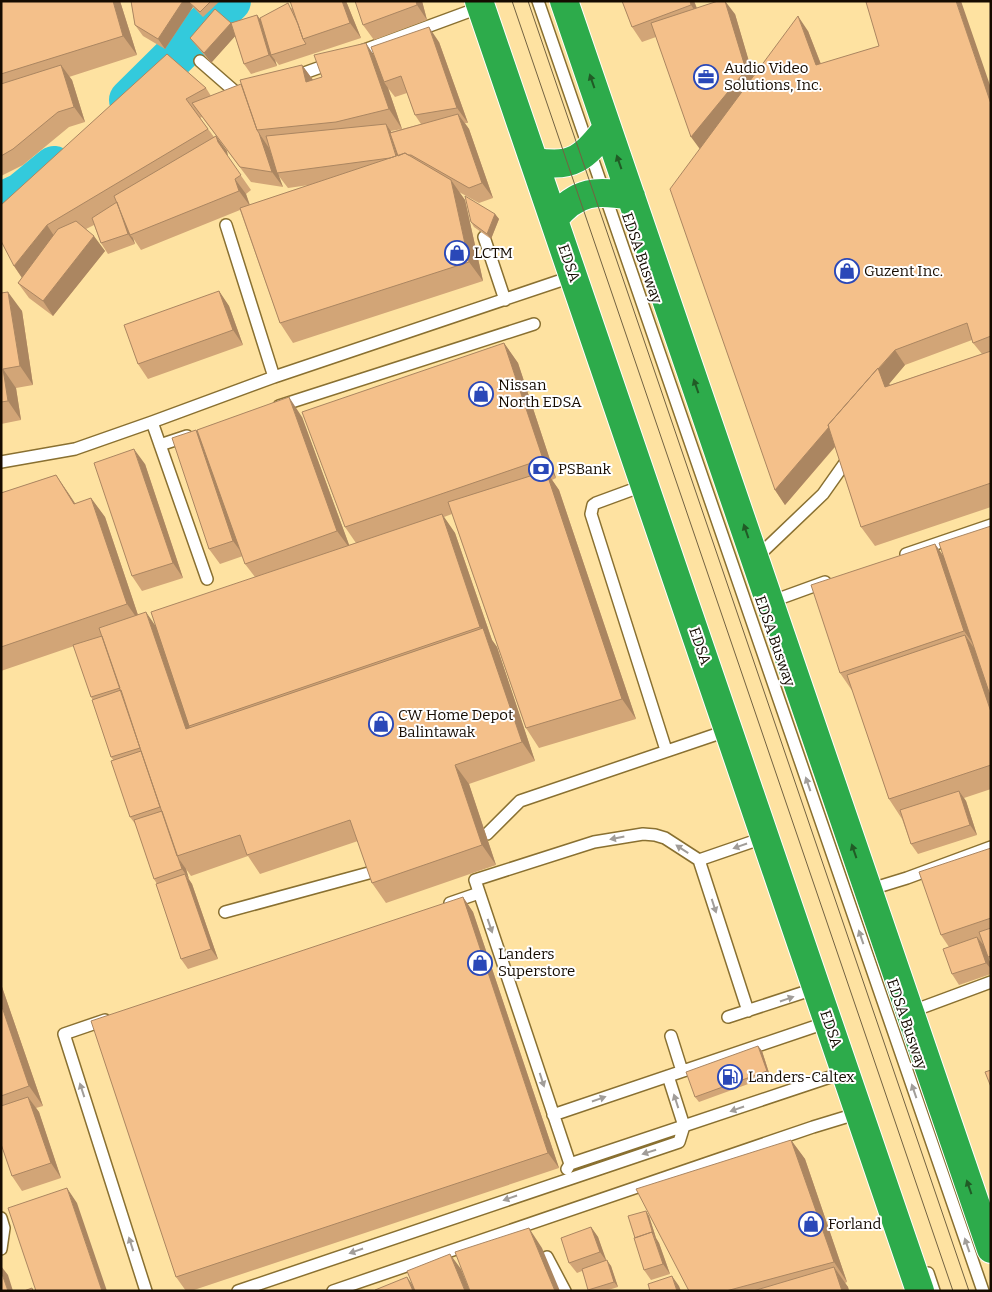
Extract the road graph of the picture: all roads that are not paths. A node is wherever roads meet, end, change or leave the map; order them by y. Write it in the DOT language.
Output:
graph roads {
  1 [pos="538,1"];
  2 [pos="564,1"];
  3 [pos="480,4"];
  4 [pos="200,61"];
  5 [pos="281,82"];
  6 [pos="256,90"];
  7 [pos="607,128"];
  8 [pos="589,150"];
  9 [pos="545,164"];
  10 [pos="603,192"];
  11 [pos="631,196"];
  12 [pos="560,211"];
  13 [pos="226,225"];
  14 [pos="484,237"];
  15 [pos="580,272"];
  16 [pos="506,300"];
  17 [pos="534,324"];
  18 [pos="274,377"];
  19 [pos="272,408"];
  20 [pos="152,422"];
  21 [pos="197,432"];
  22 [pos="160,445"];
  23 [pos="847,460"];
  24 [pos="1,462"];
  25 [pos="645,485"];
  26 [pos="991,525"];
  27 [pos="756,558"];
  28 [pos="891,559"];
  29 [pos="837,578"];
  30 [pos="208,579"];
  31 [pos="770,602"];
  32 [pos="729,730"];
  33 [pos="666,750"];
  34 [pos="487,834"];
  35 [pos="766,837"];
  36 [pos="991,847"];
  37 [pos="699,860"];
  38 [pos="376,871"];
  39 [pos="868,890"];
  40 [pos="479,893"];
  41 [pos="442,906"];
  42 [pos="225,912"];
  43 [pos="991,982"];
  44 [pos="817,988"];
  45 [pos="748,1011"];
  46 [pos="910,1012"];
  47 [pos="120,1015"];
  48 [pos="728,1017"];
  49 [pos="828,1022"];
  50 [pos="672,1036"];
  51 [pos="682,1071"];
  52 [pos="845,1072"];
  53 [pos="668,1076"];
  54 [pos="860,1113"];
  55 [pos="553,1115"];
  56 [pos="684,1126"];
  57 [pos="570,1164"];
  58 [pos="556,1183"];
  59 [pos="1,1218"];
  60 [pos="1,1249"];
  61 [pos="991,1249"];
  62 [pos="547,1257"];
  63 [pos="924,1262"];
  64 [pos="146,1291"];
  65 [pos="238,1291"];
  66 [pos="333,1291"];
  67 [pos="565,1291"];
  68 [pos="920,1291"];
  69 [pos="934,1291"];
  70 [pos="983,1291"];
  1 -- 8 [label="lane, EDSA Busway"];
  7 -- 2 [label="highway, one-way"];
  3 -- 5 [label="lane"];
  3 -- 9 [label="highway, EDSA"];
  4 -- 6 [label="lane"];
  7 -- 8 [label="highway"];
  11 -- 7 [label="highway, one-way"];
  8 -- 9 [label="highway"];
  8 -- 10 [label="lane, EDSA Busway"];
  9 -- 12 [label="highway, EDSA"];
  10 -- 11 [label="highway"];
  10 -- 12 [label="highway"];
  70 -- 10 [label="lane, EDSA Busway, one-way"];
  27 -- 11 [label="highway, one-way"];
  12 -- 15 [label="highway, EDSA"];
  13 -- 18 [label="lane"];
  14 -- 16 [label="lane"];
  15 -- 16 [label="lane"];
  15 -- 25 [label="highway, EDSA"];
  16 -- 18 [label="lane"];
  17 -- 19 [label="lane"];
  18 -- 20 [label="lane"];
  20 -- 22 [label="lane"];
  20 -- 24 [label="lane"];
  21 -- 22 [label="lane"];
  22 -- 30 [label="lane"];
  23 -- 27 [label="lane"];
  25 -- 32 [label="highway, EDSA"];
  25 -- 33 [label="lane"];
  26 -- 28 [label="lane"];
  27 -- 31 [label="highway"];
  29 -- 31 [label="lane"];
  39 -- 31 [label="highway, one-way"];
  32 -- 33 [label="lane"];
  32 -- 35 [label="highway, EDSA"];
  33 -- 34 [label="lane"];
  35 -- 37 [label="lane, one-way"];
  35 -- 44 [label="highway, EDSA"];
  36 -- 39 [label="lane"];
  37 -- 40 [label="lane, one-way"];
  37 -- 45 [label="lane, one-way"];
  38 -- 42 [label="lane"];
  39 -- 46 [label="highway"];
  40 -- 41 [label="lane"];
  40 -- 55 [label="lane, one-way"];
  43 -- 46 [label="lane"];
  45 -- 44 [label="lane, one-way"];
  44 -- 49 [label="highway, EDSA"];
  45 -- 48 [label="lane"];
  61 -- 46 [label="highway, one-way"];
  64 -- 47 [label="lane, one-way"];
  49 -- 51 [label="lane"];
  49 -- 52 [label="highway, EDSA"];
  50 -- 51 [label="lane"];
  51 -- 53 [label="lane"];
  52 -- 54 [label="highway, EDSA"];
  52 -- 56 [label="lane, one-way"];
  55 -- 53 [label="lane, one-way"];
  56 -- 53 [label="lane, one-way"];
  54 -- 66 [label="lane"];
  54 -- 68 [label="highway, EDSA"];
  55 -- 57 [label="lane"];
  56 -- 57 [label="lane"];
  56 -- 58 [label="lane, one-way"];
  57 -- 58 [label="lane"];
  58 -- 65 [label="lane, one-way"];
  59 -- 60 [label="lane"];
  62 -- 67 [label="lane"];
  63 -- 69 [label="lane"];
}
